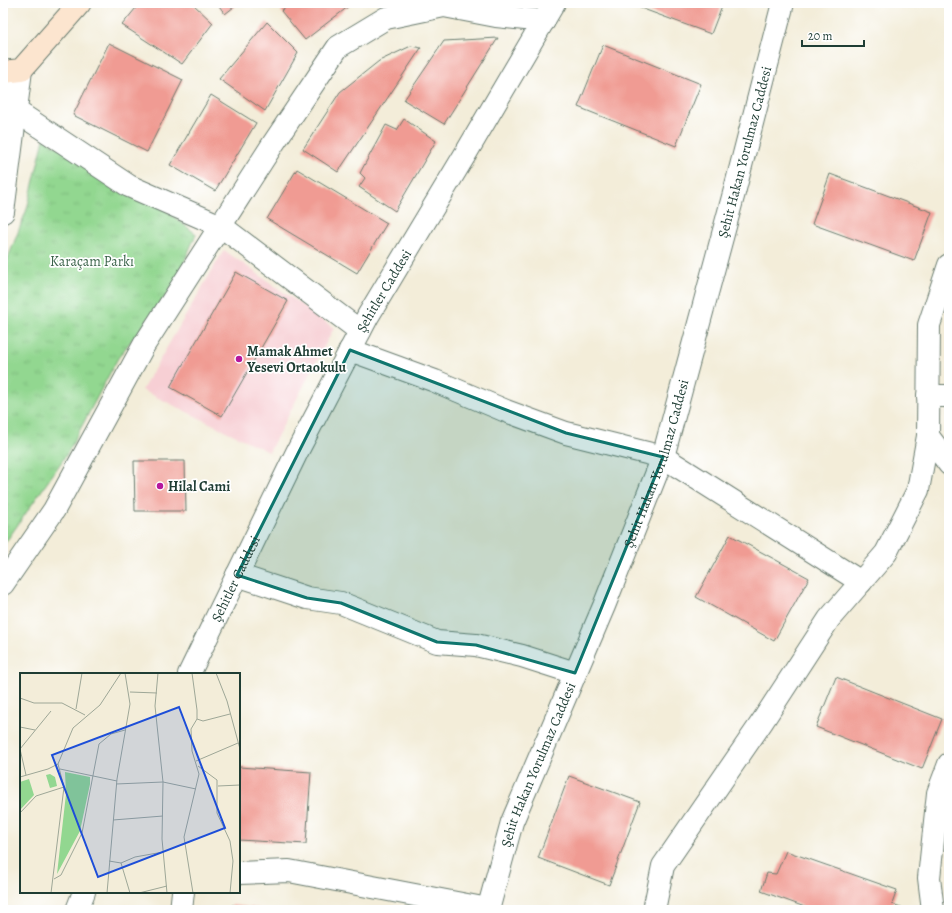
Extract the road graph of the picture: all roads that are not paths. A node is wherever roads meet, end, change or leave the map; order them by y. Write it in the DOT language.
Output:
graph roads {
  1 [pos="80,3"];
  2 [pos="783,3"];
  3 [pos="549,12"];
  4 [pos="12,71"];
  5 [pos="16,111"];
  6 [pos="3,212"];
  7 [pos="220,226"];
  8 [pos="949,265"];
  9 [pos="360,331"];
  10 [pos="350,350"];
  11 [pos="939,396"];
  12 [pos="928,436"];
  13 [pos="663,457"];
  14 [pos="949,464"];
  15 [pos="237,575"];
  16 [pos="861,582"];
  17 [pos="3,584"];
  18 [pos="189,673"];
  19 [pos="575,673"];
  20 [pos="949,764"];
  21 [pos="240,873"];
  22 [pos="84,893"];
  23 [pos="183,893"];
  24 [pos="77,910"];
  25 [pos="181,910"];
  26 [pos="488,910"];
  27 [pos="654,910"];
  28 [pos="933,910"];
  1 -- 4 [label="main road"];
  2 -- 13 [label="street, Şehit Hakan Yorulmaz Caddesi"];
  3 -- 7 [label="street"];
  3 -- 9 [label="street, Şehitler Caddesi"];
  4 -- 5 [label="street"];
  5 -- 6 [label="street"];
  5 -- 7 [label="street"];
  7 -- 9 [label="street"];
  7 -- 17 [label="street"];
  8 -- 11 [label="street"];
  9 -- 10 [label="street, Şehitler Caddesi"];
  10 -- 13 [label="street"];
  10 -- 15 [label="street, Şehitler Caddesi"];
  11 -- 12 [label="street"];
  12 -- 14 [label="street"];
  12 -- 16 [label="street"];
  13 -- 16 [label="street"];
  13 -- 19 [label="street, Şehit Hakan Yorulmaz Caddesi"];
  15 -- 18 [label="street, Şehitler Caddesi"];
  15 -- 19 [label="street"];
  16 -- 27 [label="street"];
  19 -- 26 [label="street, Şehit Hakan Yorulmaz Caddesi"];
  20 -- 28 [label="street"];
  21 -- 26 [label="street"];
  22 -- 24 [label="street"];
  23 -- 25 [label="street"];
}
